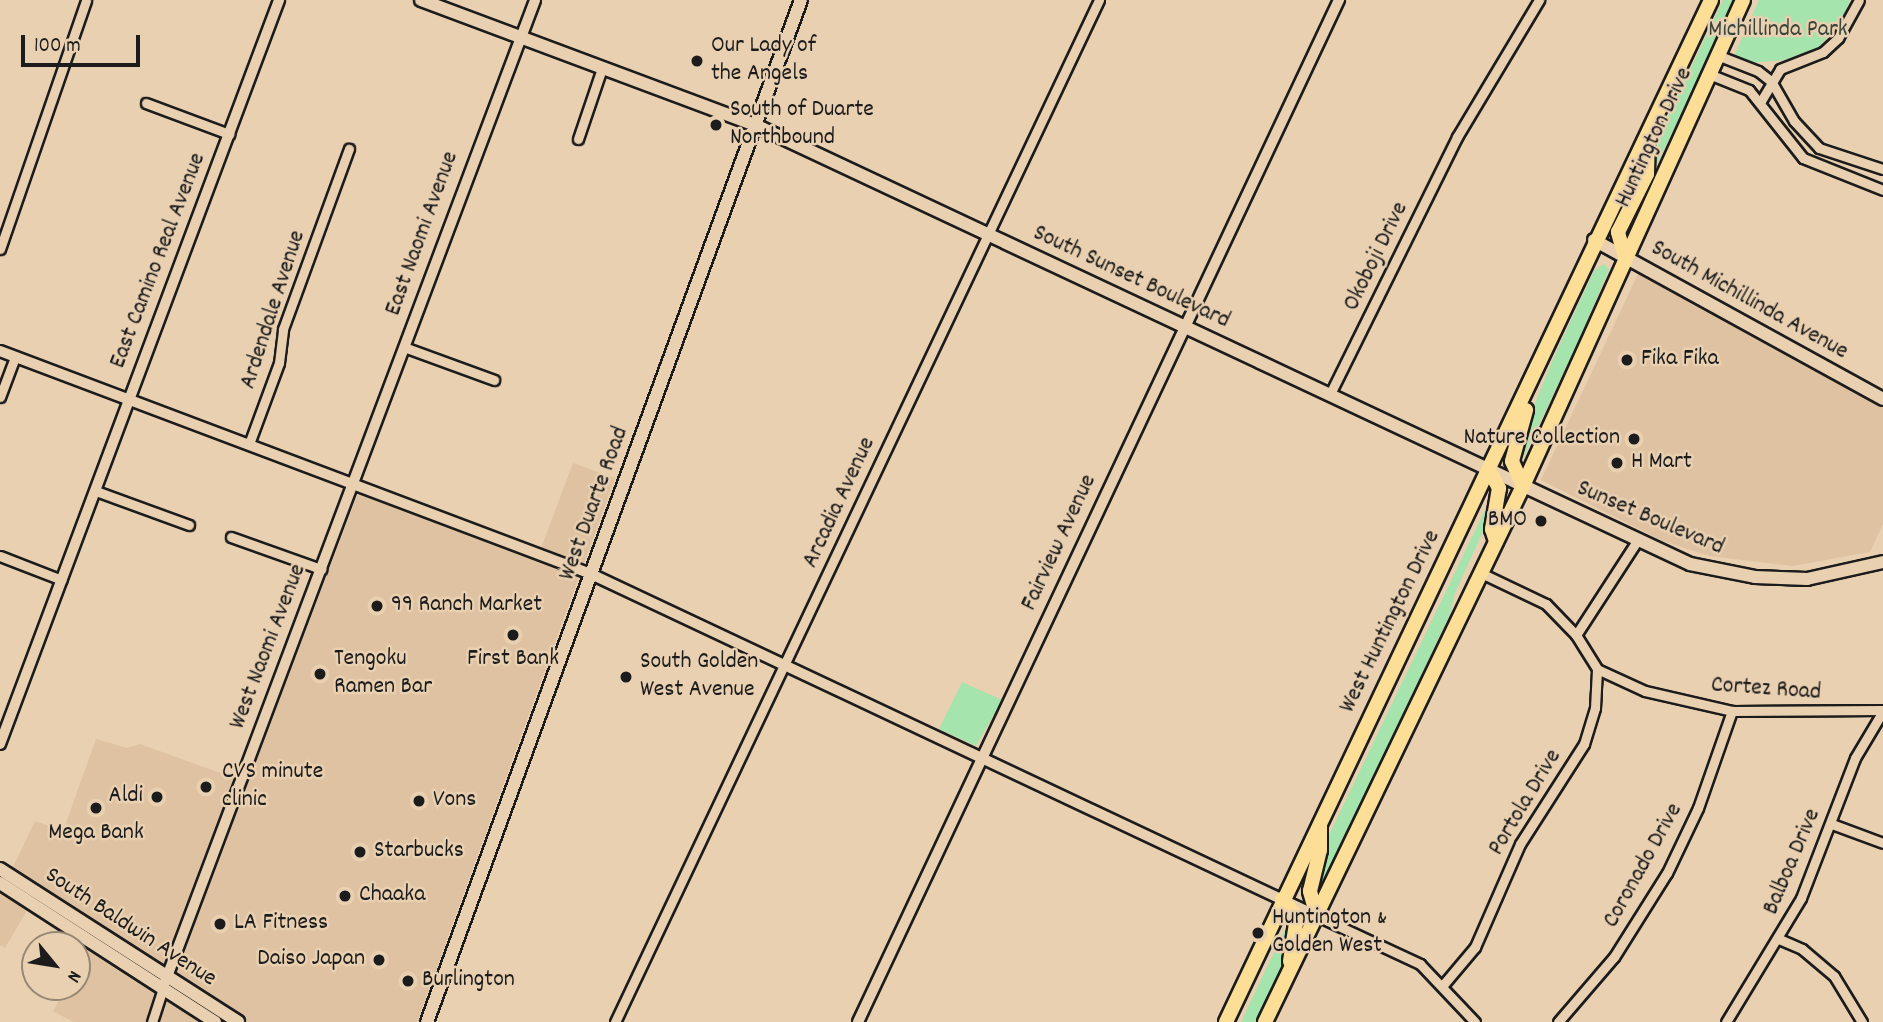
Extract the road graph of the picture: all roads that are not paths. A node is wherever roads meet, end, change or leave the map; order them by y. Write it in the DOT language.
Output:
graph roads {
  1 [pos="86,0"];
  2 [pos="279,0"];
  3 [pos="421,0"];
  4 [pos="535,0"];
  5 [pos="801,0"];
  6 [pos="1099,0"];
  7 [pos="1339,0"];
  8 [pos="1539,0"];
  9 [pos="1711,0"];
  10 [pos="1743,0"];
  11 [pos="1858,0"];
  12 [pos="521,37"];
  13 [pos="1717,55"];
  14 [pos="602,68"];
  15 [pos="1709,74"];
  16 [pos="1771,81"];
  17 [pos="1761,101"];
  18 [pos="146,103"];
  19 [pos="755,125"];
  20 [pos="1648,131"];
  21 [pos="229,134"];
  22 [pos="578,139"];
  23 [pos="349,149"];
  24 [pos="1852,160"];
  25 [pos="1883,169"];
  26 [pos="1844,176"];
  27 [pos="1883,190"];
  28 [pos="988,234"];
  29 [pos="1594,240"];
  30 [pos="0,249"];
  31 [pos="1625,257"];
  32 [pos="1186,325"];
  33 [pos="404,346"];
  34 [pos="0,351"];
  35 [pos="15,357"];
  36 [pos="494,380"];
  37 [pos="1530,381"];
  38 [pos="1330,394"];
  39 [pos="0,397"];
  40 [pos="130,399"];
  41 [pos="1883,399"];
  42 [pos="249,444"];
  43 [pos="1489,470"];
  44 [pos="353,484"];
  45 [pos="1522,486"];
  46 [pos="96,491"];
  47 [pos="189,524"];
  48 [pos="231,537"];
  49 [pos="1496,541"];
  50 [pos="1637,541"];
  51 [pos="0,556"];
  52 [pos="1883,562"];
  53 [pos="321,569"];
  54 [pos="1481,573"];
  55 [pos="591,574"];
  56 [pos="61,580"];
  57 [pos="1576,635"];
  58 [pos="786,664"];
  59 [pos="1597,668"];
  60 [pos="1732,711"];
  61 [pos="1883,711"];
  62 [pos="0,744"];
  63 [pos="982,757"];
  64 [pos="1320,822"];
  65 [pos="1832,824"];
  66 [pos="1883,843"];
  67 [pos="0,869"];
  68 [pos="0,883"];
  69 [pos="1282,899"];
  70 [pos="1317,916"];
  71 [pos="1779,939"];
  72 [pos="1288,973"];
  73 [pos="165,982"];
  74 [pos="1444,985"];
  75 [pos="152,1022"];
  76 [pos="215,1022"];
  77 [pos="238,1022"];
  78 [pos="428,1022"];
  79 [pos="615,1022"];
  80 [pos="858,1022"];
  81 [pos="1226,1022"];
  82 [pos="1265,1022"];
  83 [pos="1475,1022"];
  84 [pos="1558,1022"];
  85 [pos="1726,1022"];
  86 [pos="1862,1022"];
  1 -- 30 [label="street"];
  2 -- 21 [label="street, East Camino Real Avenue"];
  3 -- 12 [label="main road, South Sunset Boulevard"];
  4 -- 12 [label="street, East Naomi Avenue"];
  5 -- 19 [label="main road, West Duarte Road"];
  6 -- 28 [label="street, Arcadia Avenue"];
  7 -- 32 [label="street, Fairview Avenue"];
  8 -- 38 [label="street, Okoboji Drive"];
  9 -- 20 [label="main road, Huntington Drive"];
  10 -- 13 [label="main road, Huntington Drive"];
  11 -- 16 [label="street"];
  12 -- 14 [label="main road, South Sunset Boulevard"];
  12 -- 33 [label="street, East Naomi Avenue"];
  13 -- 15 [label="main road, Huntington Drive"];
  13 -- 16 [label="street"];
  14 -- 19 [label="main road, South Sunset Boulevard"];
  14 -- 22 [label="street"];
  15 -- 17 [label="street"];
  15 -- 31 [label="main road, Huntington Drive"];
  16 -- 17 [label="street"];
  16 -- 24 [label="street"];
  17 -- 26 [label="street"];
  18 -- 21 [label="street"];
  19 -- 28 [label="main road, South Sunset Boulevard"];
  19 -- 55 [label="main road, West Duarte Road"];
  20 -- 29 [label="main road, Huntington Drive"];
  20 -- 31 [label="main road"];
  21 -- 40 [label="street, East Camino Real Avenue"];
  23 -- 42 [label="street, Ardendale Avenue"];
  24 -- 25 [label="street"];
  24 -- 26 [label="street"];
  26 -- 27 [label="street"];
  28 -- 32 [label="main road, South Sunset Boulevard"];
  28 -- 58 [label="street, Arcadia Avenue"];
  29 -- 31 [label="main road, South Michillinda Avenue"];
  29 -- 37 [label="main road, West Huntington Drive"];
  31 -- 41 [label="main road, South Michillinda Avenue"];
  31 -- 45 [label="main road"];
  32 -- 38 [label="main road, South Sunset Boulevard"];
  32 -- 63 [label="street, Fairview Avenue"];
  33 -- 36 [label="street"];
  33 -- 44 [label="street, East Naomi Avenue"];
  34 -- 35 [label="street"];
  35 -- 39 [label="street"];
  35 -- 40 [label="street"];
  37 -- 43 [label="main road, West Huntington Drive"];
  37 -- 45 [label="main road"];
  38 -- 43 [label="main road, South Sunset Boulevard"];
  40 -- 42 [label="street"];
  40 -- 46 [label="street, East Camino Real Avenue"];
  42 -- 44 [label="street"];
  43 -- 45 [label="main road, Sunset Boulevard"];
  43 -- 49 [label="main road"];
  43 -- 64 [label="main road, West Huntington Drive"];
  44 -- 53 [label="street, West Naomi Avenue"];
  44 -- 55 [label="street"];
  45 -- 49 [label="main road"];
  45 -- 50 [label="main road, Sunset Boulevard"];
  46 -- 47 [label="street"];
  46 -- 56 [label="street, East Camino Real Avenue"];
  48 -- 53 [label="street"];
  49 -- 54 [label="main road"];
  50 -- 52 [label="main road, Sunset Boulevard"];
  50 -- 57 [label="street"];
  51 -- 56 [label="street"];
  53 -- 73 [label="street, West Naomi Avenue"];
  54 -- 57 [label="street"];
  54 -- 70 [label="main road"];
  55 -- 58 [label="street"];
  55 -- 78 [label="main road, West Duarte Road"];
  56 -- 62 [label="street, East Camino Real Avenue"];
  57 -- 59 [label="street"];
  58 -- 63 [label="street"];
  58 -- 79 [label="street, Arcadia Avenue"];
  59 -- 60 [label="street, Cortez Road"];
  59 -- 74 [label="street, Portola Drive"];
  60 -- 61 [label="street, Cortez Road"];
  60 -- 84 [label="street, Coronado Drive"];
  61 -- 65 [label="street, Balboa Drive"];
  63 -- 69 [label="street"];
  63 -- 80 [label="street, Fairview Avenue"];
  64 -- 69 [label="main road, West Huntington Drive"];
  64 -- 70 [label="main road"];
  65 -- 66 [label="street"];
  65 -- 71 [label="street, Balboa Drive"];
  67 -- 73 [label="main road, South Baldwin Avenue"];
  68 -- 73 [label="main road, South Baldwin Avenue"];
  69 -- 70 [label="street"];
  69 -- 72 [label="main road"];
  69 -- 81 [label="main road, West Huntington Drive"];
  70 -- 72 [label="main road"];
  70 -- 74 [label="street"];
  71 -- 85 [label="street, Balboa Drive"];
  71 -- 86 [label="street"];
  72 -- 82 [label="main road"];
  73 -- 75 [label="street, West Naomi Avenue"];
  73 -- 76 [label="main road, South Baldwin Avenue"];
  73 -- 77 [label="main road, South Baldwin Avenue"];
  74 -- 83 [label="street"];
}
